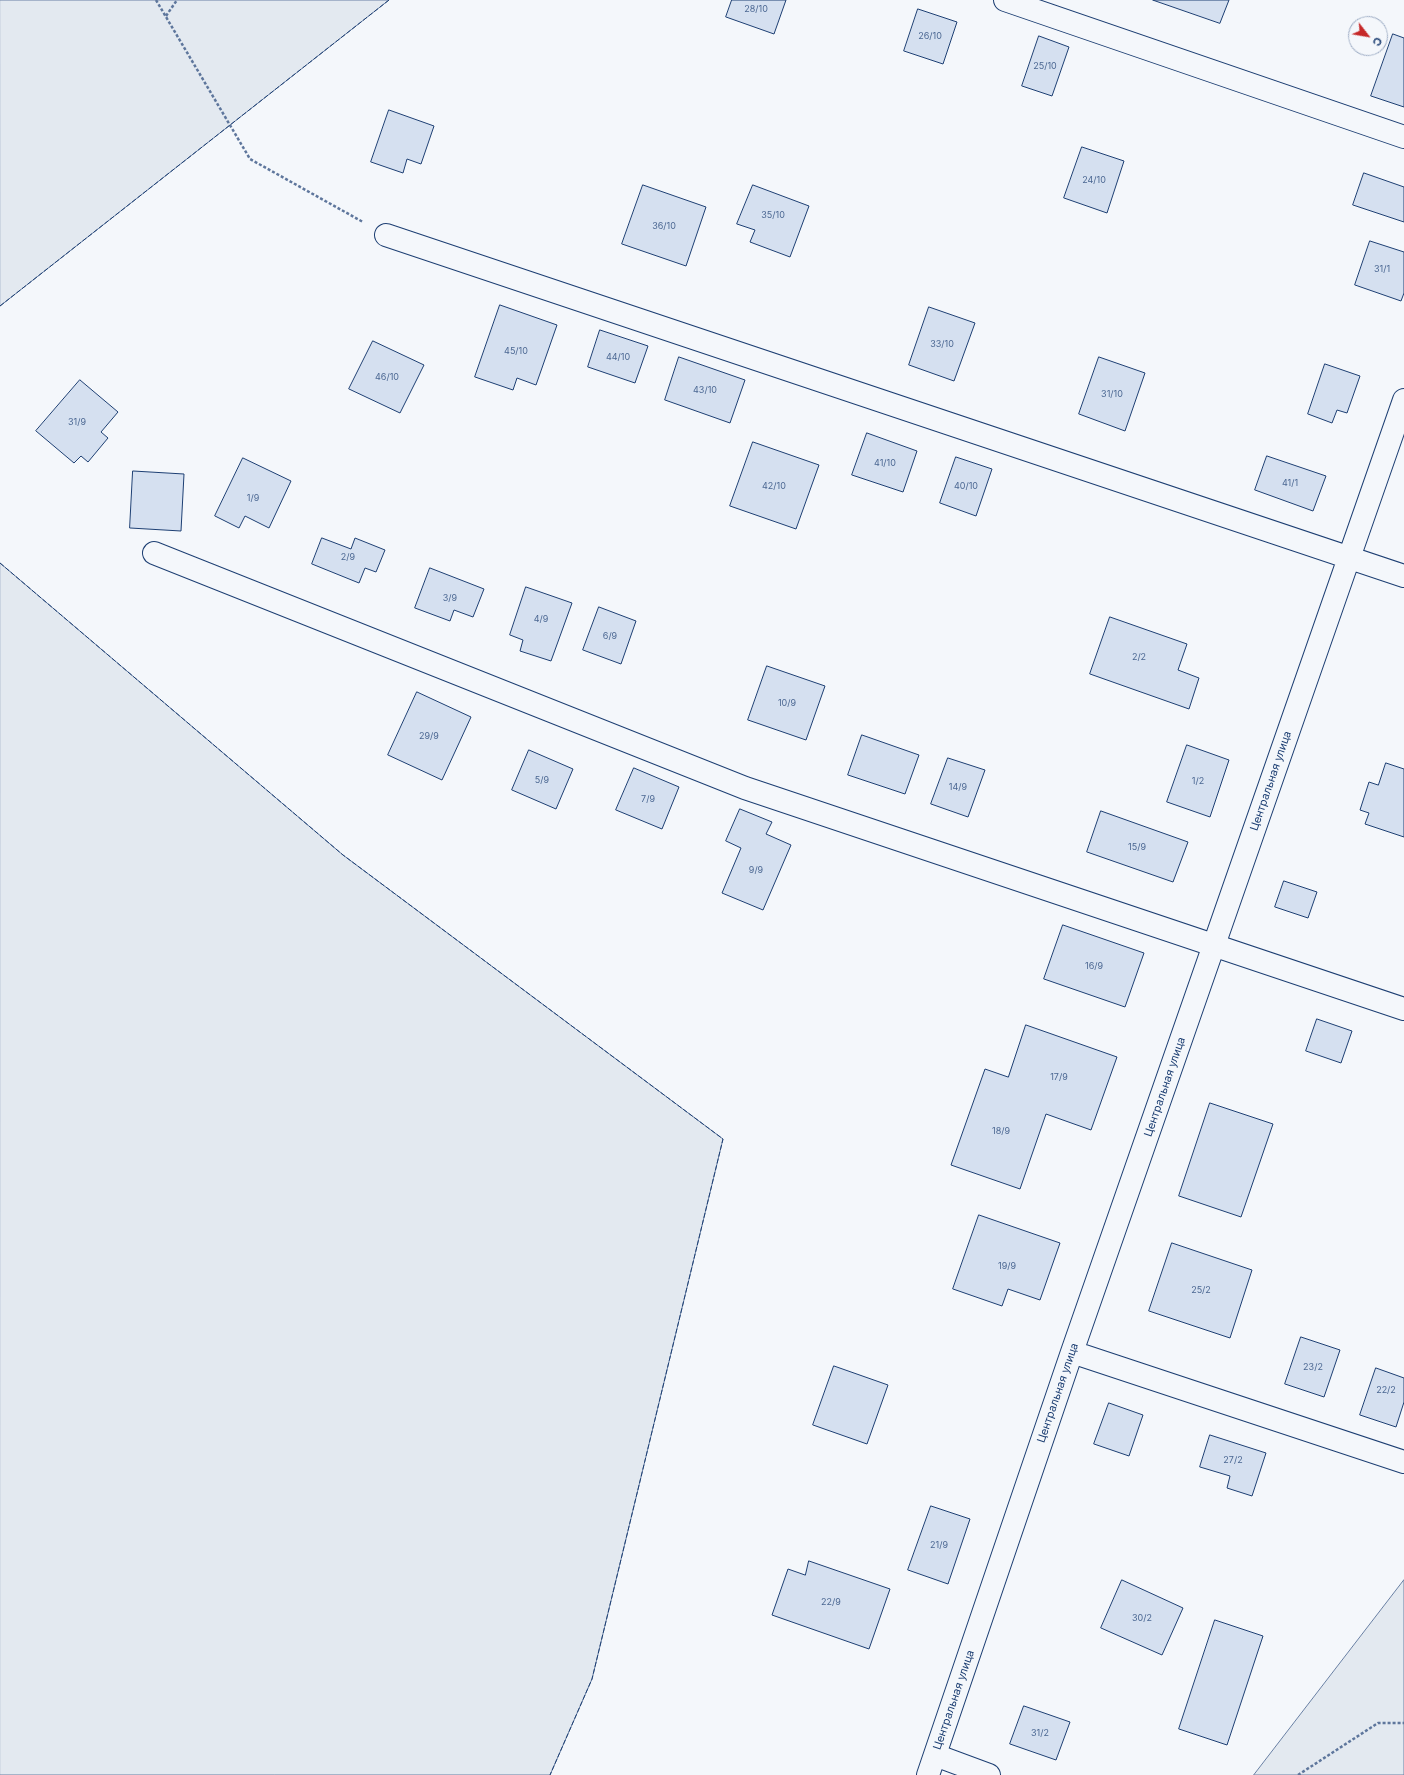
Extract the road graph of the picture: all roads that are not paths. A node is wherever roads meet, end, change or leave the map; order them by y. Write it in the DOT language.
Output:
graph roads {
  1 [pos="1005,0"];
  2 [pos="1404,138"];
  3 [pos="386,235"];
  4 [pos="1404,400"];
  5 [pos="154,553"];
  6 [pos="1349,558"];
  7 [pos="1404,576"];
  8 [pos="1215,946"];
  9 [pos="1404,1009"];
  10 [pos="1072,1352"];
  11 [pos="1404,1462"];
  12 [pos="935,1755"];
  13 [pos="928,1775"];
  14 [pos="989,1775"];
  1 -- 2 [label="street"];
  3 -- 6 [label="street"];
  4 -- 6 [label="street, Центральная улица"];
  5 -- 8 [label="street"];
  6 -- 7 [label="street"];
  6 -- 8 [label="street, Центральная улица"];
  8 -- 9 [label="street"];
  8 -- 10 [label="street, Центральная улица"];
  10 -- 11 [label="street"];
  10 -- 12 [label="street, Центральная улица"];
  12 -- 13 [label="street, Центральная улица"];
  12 -- 14 [label="street"];
}
